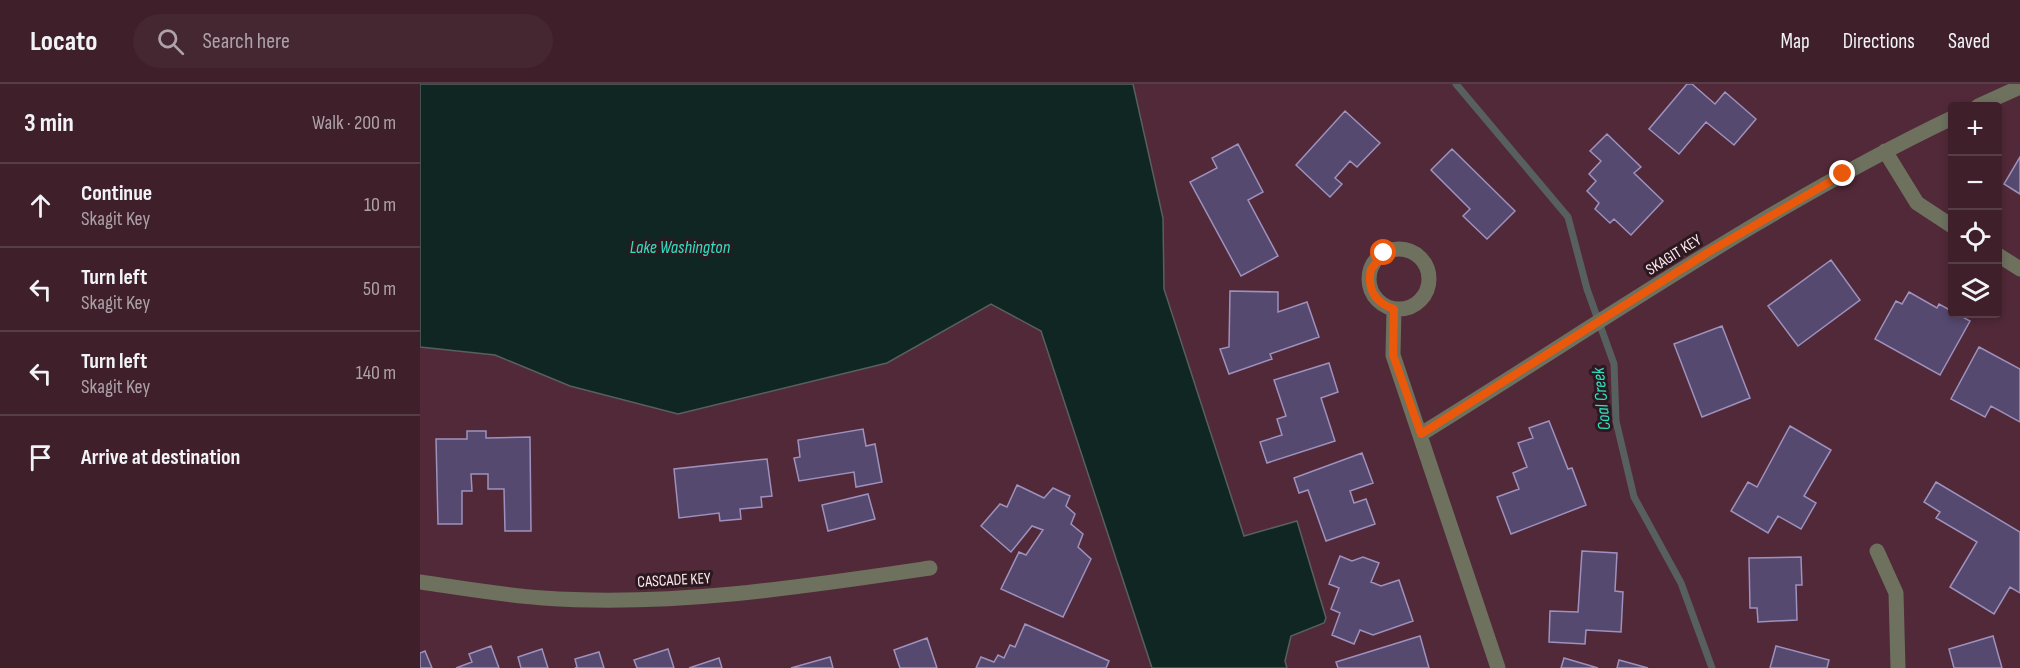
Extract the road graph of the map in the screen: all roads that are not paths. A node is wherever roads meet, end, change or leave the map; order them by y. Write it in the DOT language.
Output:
graph roads {
  1 [pos="2020,87"];
  2 [pos="1987,102"];
  3 [pos="1948,120"];
  4 [pos="1885,151"];
  5 [pos="1948,223"];
  6 [pos="2002,258"];
  7 [pos="2020,269"];
  8 [pos="1394,309"];
  9 [pos="1421,434"];
  10 [pos="1877,551"];
  11 [pos="930,568"];
  12 [pos="420,582"];
  13 [pos="1498,668"];
  14 [pos="1898,668"];
  1 -- 2 [label="street"];
  3 -- 4 [label="street, SKAGIT KEY"];
  4 -- 5 [label="street"];
  4 -- 9 [label="street, SKAGIT KEY"];
  6 -- 7 [label="street"];
  8 -- 8 [label="street"];
  8 -- 9 [label="street"];
  9 -- 13 [label="street"];
  10 -- 14 [label="street"];
  11 -- 12 [label="street, CASCADE KEY"];
}
